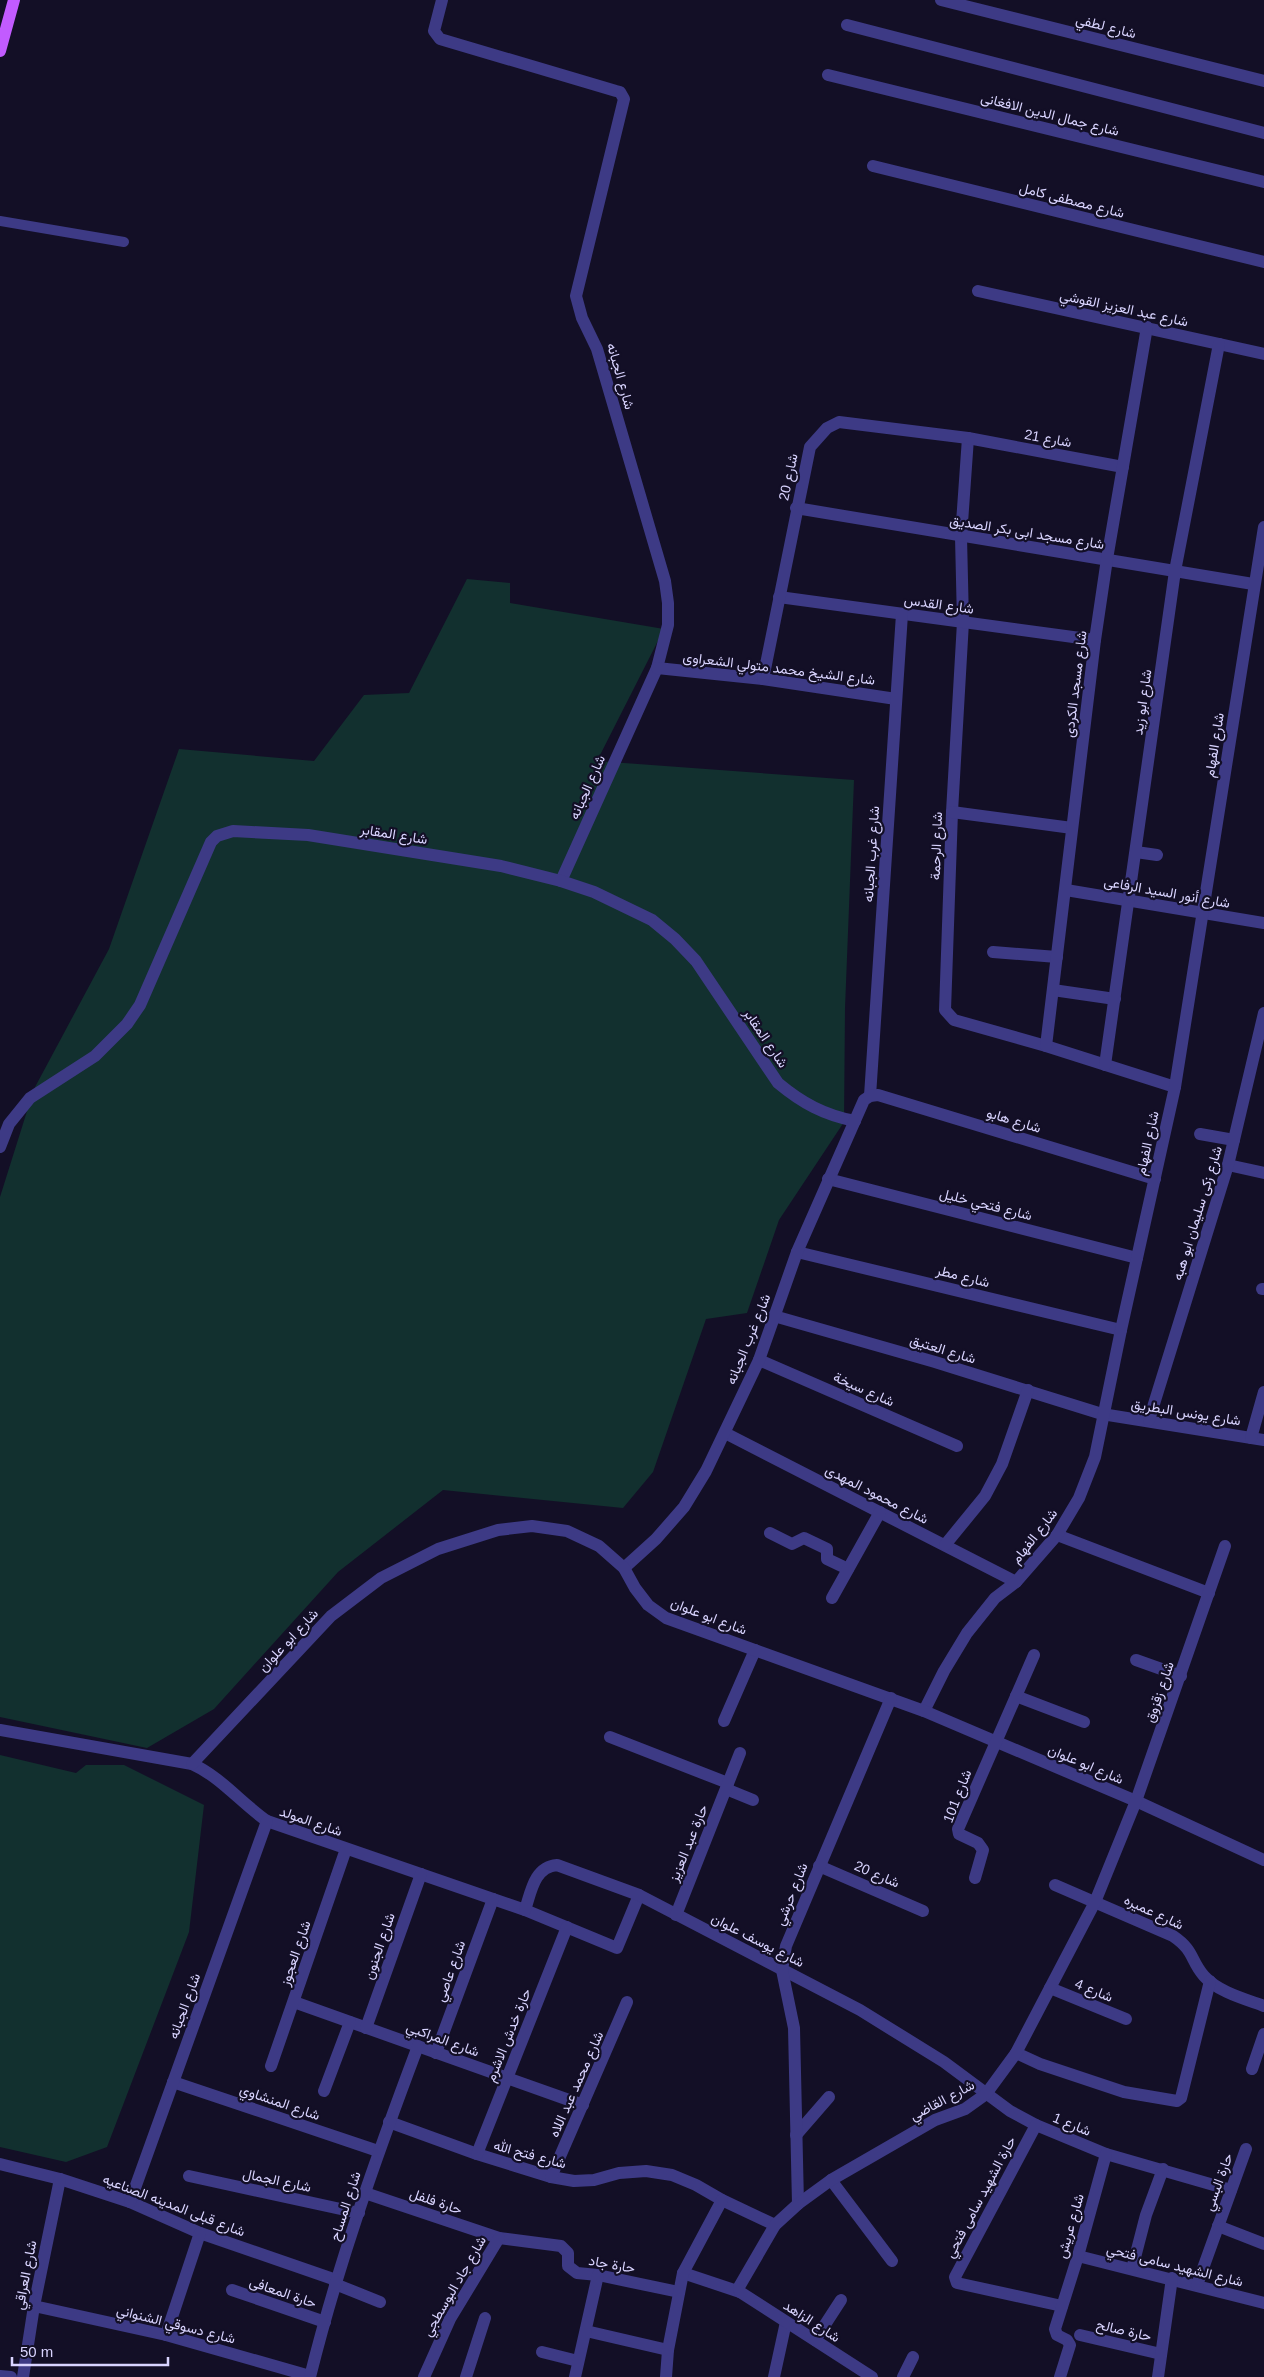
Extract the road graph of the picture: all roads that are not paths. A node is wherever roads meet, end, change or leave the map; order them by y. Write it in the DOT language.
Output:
graph roads {
  1 [pos="14,0"];
  2 [pos="442,0"];
  3 [pos="941,0"];
  4 [pos="847,24"];
  5 [pos="0,51"];
  6 [pos="828,75"];
  7 [pos="1264,81"];
  8 [pos="1264,133"];
  9 [pos="873,166"];
  10 [pos="1264,182"];
  11 [pos="0,221"];
  12 [pos="124,242"];
  13 [pos="1264,262"];
  14 [pos="978,291"];
  15 [pos="1147,327"];
  16 [pos="1219,344"];
  17 [pos="1264,354"];
  18 [pos="968,438"];
  19 [pos="1123,467"];
  20 [pos="796,508"];
  21 [pos="1264,527"];
  22 [pos="961,537"];
  23 [pos="1107,559"];
  24 [pos="1175,571"];
  25 [pos="1254,584"];
  26 [pos="779,598"];
  27 [pos="902,614"];
  28 [pos="963,622"];
  29 [pos="1095,640"];
  30 [pos="657,668"];
  31 [pos="763,679"];
  32 [pos="896,699"];
  33 [pos="952,812"];
  34 [pos="1072,828"];
  35 [pos="1136,852"];
  36 [pos="1157,855"];
  37 [pos="561,881"];
  38 [pos="1066,890"];
  39 [pos="1129,900"];
  40 [pos="1204,913"];
  41 [pos="1264,923"];
  42 [pos="993,952"];
  43 [pos="1057,957"];
  44 [pos="1053,990"];
  45 [pos="1115,999"];
  46 [pos="1264,1012"];
  47 [pos="1046,1046"];
  48 [pos="1105,1065"];
  49 [pos="1175,1087"];
  50 [pos="867,1098"];
  51 [pos="855,1121"];
  52 [pos="1200,1134"];
  53 [pos="1234,1140"];
  54 [pos="0,1146"];
  55 [pos="1228,1165"];
  56 [pos="1264,1173"];
  57 [pos="828,1179"];
  58 [pos="1155,1179"];
  59 [pos="798,1252"];
  60 [pos="1137,1258"];
  61 [pos="774,1316"];
  62 [pos="1120,1330"];
  63 [pos="759,1360"];
  64 [pos="1028,1390"];
  65 [pos="1264,1392"];
  66 [pos="1102,1414"];
  67 [pos="1149,1420"];
  68 [pos="725,1433"];
  69 [pos="1258,1439"];
  70 [pos="957,1446"];
  71 [pos="880,1512"];
  72 [pos="770,1533"];
  73 [pos="1057,1535"];
  74 [pos="945,1545"];
  75 [pos="1225,1546"];
  76 [pos="624,1568"];
  77 [pos="848,1569"];
  78 [pos="1016,1582"];
  79 [pos="1209,1593"];
  80 [pos="832,1598"];
  81 [pos="755,1650"];
  82 [pos="1034,1655"];
  83 [pos="1136,1660"];
  84 [pos="1181,1676"];
  85 [pos="1016,1696"];
  86 [pos="891,1698"];
  87 [pos="924,1711"];
  88 [pos="724,1721"];
  89 [pos="1084,1722"];
  90 [pos="0,1730"];
  91 [pos="610,1738"];
  92 [pos="996,1742"];
  93 [pos="740,1753"];
  94 [pos="192,1764"];
  95 [pos="727,1786"];
  96 [pos="753,1800"];
  97 [pos="1136,1801"];
  98 [pos="267,1821"];
  99 [pos="346,1849"];
  100 [pos="1262,1855"];
  101 [pos="819,1866"];
  102 [pos="421,1874"];
  103 [pos="975,1878"];
  104 [pos="1055,1885"];
  105 [pos="639,1895"];
  106 [pos="493,1899"];
  107 [pos="1095,1902"];
  108 [pos="525,1910"];
  109 [pos="923,1911"];
  110 [pos="676,1915"];
  111 [pos="567,1927"];
  112 [pos="782,1970"];
  113 [pos="1210,1981"];
  114 [pos="1050,1988"];
  115 [pos="294,2002"];
  116 [pos="628,2002"];
  117 [pos="1264,2006"];
  118 [pos="1126,2019"];
  119 [pos="350,2022"];
  120 [pos="366,2028"];
  121 [pos="1264,2034"];
  122 [pos="418,2046"];
  123 [pos="436,2053"];
  124 [pos="1016,2053"];
  125 [pos="271,2066"];
  126 [pos="1252,2069"];
  127 [pos="507,2078"];
  128 [pos="173,2082"];
  129 [pos="324,2091"];
  130 [pos="986,2094"];
  131 [pos="829,2097"];
  132 [pos="583,2105"];
  133 [pos="389,2122"];
  134 [pos="1036,2125"];
  135 [pos="796,2135"];
  136 [pos="1246,2149"];
  137 [pos="378,2151"];
  138 [pos="476,2154"];
  139 [pos="1106,2154"];
  140 [pos="0,2164"];
  141 [pos="1159,2167"];
  142 [pos="189,2176"];
  143 [pos="551,2177"];
  144 [pos="60,2179"];
  145 [pos="831,2180"];
  146 [pos="1231,2190"];
  147 [pos="365,2193"];
  148 [pos="722,2200"];
  149 [pos="130,2202"];
  150 [pos="798,2204"];
  151 [pos="359,2213"];
  152 [pos="775,2225"];
  153 [pos="1218,2226"];
  154 [pos="200,2233"];
  155 [pos="499,2238"];
  156 [pos="1264,2244"];
  157 [pos="1078,2256"];
  158 [pos="892,2261"];
  159 [pos="1132,2269"];
  160 [pos="683,2273"];
  161 [pos="598,2275"];
  162 [pos="1172,2278"];
  163 [pos="336,2282"];
  164 [pos="1197,2285"];
  165 [pos="232,2290"];
  166 [pos="739,2291"];
  167 [pos="679,2292"];
  168 [pos="841,2300"];
  169 [pos="380,2302"];
  170 [pos="1264,2303"];
  171 [pos="34,2306"];
  172 [pos="1062,2306"];
  173 [pos="485,2318"];
  174 [pos="325,2322"];
  175 [pos="786,2322"];
  176 [pos="586,2330"];
  177 [pos="1080,2334"];
  178 [pos="166,2335"];
  179 [pos="815,2340"];
  180 [pos="668,2350"];
  181 [pos="542,2352"];
  182 [pos="1161,2354"];
  183 [pos="913,2357"];
  184 [pos="578,2361"];
  185 [pos="0,2376"];
  186 [pos="11,2377"];
  187 [pos="23,2377"];
  188 [pos="310,2377"];
  189 [pos="424,2377"];
  190 [pos="466,2377"];
  191 [pos="575,2377"];
  192 [pos="666,2377"];
  193 [pos="774,2377"];
  194 [pos="872,2377"];
  195 [pos="903,2377"];
  196 [pos="1060,2377"];
  197 [pos="1158,2377"];
  1 -- 5 [label="main road"];
  2 -- 30 [label="street, شارع الجبانه"];
  3 -- 7 [label="street, شارع لطفي"];
  4 -- 8 [label="street"];
  6 -- 10 [label="street, شارع جمال الدين الافغانى"];
  9 -- 13 [label="street, شارع مصطفى كامل"];
  11 -- 12 [label="lane"];
  14 -- 15 [label="street, شارع عبد العزيز القوشي"];
  15 -- 16 [label="street, شارع عبد العزيز القوشي"];
  15 -- 19 [label="street, شارع مسجد الكردى"];
  16 -- 17 [label="street, شارع عبد العزيز القوشي"];
  16 -- 24 [label="street, شارع ابو زيد"];
  18 -- 19 [label="street, شارع 21"];
  18 -- 20 [label="street, شارع 20"];
  18 -- 22 [label="street, شارع الرحمة"];
  19 -- 23 [label="street, شارع مسجد الكردى"];
  20 -- 22 [label="street, شارع مسجد ابى بكر الصديق"];
  20 -- 26 [label="street, شارع 20"];
  21 -- 25 [label="street, شارع الفهام"];
  22 -- 23 [label="street, شارع مسجد ابى بكر الصديق"];
  22 -- 28 [label="street, شارع الرحمة"];
  23 -- 24 [label="street, شارع مسجد ابى بكر الصديق"];
  23 -- 29 [label="street, شارع مسجد الكردى"];
  24 -- 25 [label="street, شارع مسجد ابى بكر الصديق"];
  24 -- 35 [label="street, شارع ابو زيد"];
  25 -- 40 [label="street, شارع الفهام"];
  26 -- 27 [label="street, شارع القدس"];
  26 -- 31 [label="street, شارع 20"];
  27 -- 28 [label="street, شارع القدس"];
  27 -- 32 [label="street, شارع غرب الجبانه"];
  28 -- 29 [label="street, شارع القدس"];
  28 -- 33 [label="street, شارع الرحمة"];
  29 -- 34 [label="street, شارع مسجد الكردى"];
  30 -- 31 [label="street, شارع الشيخ محمد متولي الشعراوى"];
  30 -- 37 [label="street, شارع الجبانه"];
  31 -- 32 [label="street, شارع الشيخ محمد متولي الشعراوى"];
  32 -- 50 [label="street, شارع غرب الجبانه"];
  33 -- 34 [label="street"];
  33 -- 47 [label="street, شارع الرحمة"];
  34 -- 38 [label="street, شارع مسجد الكردى"];
  35 -- 36 [label="street"];
  35 -- 39 [label="street, شارع ابو زيد"];
  37 -- 51 [label="street, شارع المقابر"];
  37 -- 54 [label="street, شارع المقابر"];
  38 -- 39 [label="street, شارع أنور السيد الرفاعى"];
  38 -- 43 [label="street, شارع مسجد الكردى"];
  39 -- 40 [label="street, شارع أنور السيد الرفاعى"];
  39 -- 45 [label="street, شارع ابو زيد"];
  40 -- 41 [label="street, شارع أنور السيد الرفاعى"];
  40 -- 49 [label="street, شارع الفهام"];
  42 -- 43 [label="street"];
  43 -- 44 [label="street, شارع مسجد الكردى"];
  44 -- 45 [label="street"];
  44 -- 47 [label="street, شارع مسجد الكردى"];
  45 -- 48 [label="street, شارع ابو زيد"];
  46 -- 53 [label="street, شارع زكى سليمان ابو هبه"];
  47 -- 48 [label="street, شارع الرحمة"];
  48 -- 49 [label="street, شارع الرحمة"];
  49 -- 58 [label="street, شارع الفهام"];
  50 -- 51 [label="street, شارع غرب الجبانه"];
  50 -- 58 [label="street, شارع هابو"];
  51 -- 57 [label="street, شارع غرب الجبانه"];
  52 -- 53 [label="street"];
  53 -- 55 [label="street, شارع زكى سليمان ابو هبه"];
  55 -- 56 [label="street"];
  55 -- 67 [label="street, شارع زكى سليمان ابو هبه"];
  57 -- 59 [label="street, شارع غرب الجبانه"];
  57 -- 60 [label="street, شارع فتحي خليل"];
  58 -- 60 [label="street, شارع الفهام"];
  59 -- 61 [label="street, شارع غرب الجبانه"];
  59 -- 62 [label="street, شارع مطر"];
  60 -- 62 [label="street, شارع الفهام"];
  61 -- 63 [label="street, شارع غرب الجبانه"];
  61 -- 64 [label="street, شارع العتيق"];
  62 -- 66 [label="street, شارع الفهام"];
  63 -- 68 [label="street, شارع غرب الجبانه"];
  63 -- 70 [label="street, شارع سيخة"];
  64 -- 66 [label="street, شارع العتيق"];
  64 -- 74 [label="street"];
  65 -- 69 [label="street"];
  66 -- 67 [label="street, شارع يونس البطريق"];
  66 -- 73 [label="street, شارع الفهام"];
  67 -- 69 [label="street, شارع يونس البطريق"];
  68 -- 71 [label="street, شارع محمود المهدى"];
  68 -- 76 [label="street, شارع غرب الجبانه"];
  71 -- 74 [label="street, شارع محمود المهدى"];
  71 -- 77 [label="street"];
  72 -- 77 [label="street"];
  73 -- 78 [label="street, شارع الفهام"];
  73 -- 79 [label="street"];
  74 -- 78 [label="street, شارع محمود المهدى"];
  75 -- 79 [label="street, شارع زقزوق"];
  76 -- 81 [label="street, شارع ابو علوان"];
  76 -- 94 [label="street, شارع ابو علوان"];
  77 -- 80 [label="street"];
  78 -- 87 [label="street, شارع الفهام"];
  79 -- 84 [label="street, شارع زقزوق"];
  81 -- 86 [label="street, شارع ابو علوان"];
  81 -- 88 [label="street"];
  82 -- 85 [label="street"];
  83 -- 84 [label="street"];
  84 -- 97 [label="street, شارع زقزوق"];
  85 -- 89 [label="street"];
  85 -- 92 [label="street"];
  86 -- 87 [label="street, شارع ابو علوان"];
  86 -- 101 [label="street, شارع حرشي"];
  87 -- 92 [label="street, شارع ابو علوان"];
  90 -- 94 [label="street, شارع المولد"];
  91 -- 95 [label="street"];
  92 -- 97 [label="street, شارع ابو علوان"];
  92 -- 103 [label="street, شارع 101"];
  93 -- 95 [label="street, حارة عبد العزيز"];
  94 -- 98 [label="street, شارع المولد"];
  95 -- 96 [label="street"];
  95 -- 110 [label="street, حارة عبد العزيز"];
  97 -- 100 [label="street, شارع ابو علوان"];
  97 -- 107 [label="street, شارع القاضي"];
  98 -- 99 [label="street, شارع المولد"];
  98 -- 128 [label="street, شارع الجبانه"];
  99 -- 102 [label="street, شارع المولد"];
  99 -- 115 [label="street, شارع العجوز"];
  101 -- 109 [label="street, شارع 20"];
  101 -- 112 [label="street, شارع حرشي"];
  102 -- 106 [label="street, شارع المولد"];
  102 -- 120 [label="street, شارع الجنون"];
  104 -- 107 [label="street, شارع عميره"];
  105 -- 108 [label="street, شارع يوسف علوان"];
  105 -- 110 [label="street, شارع يوسف علوان"];
  105 -- 111 [label="street, شارع المولد"];
  106 -- 108 [label="street, شارع المولد"];
  106 -- 123 [label="street, شارع عاصي"];
  107 -- 113 [label="street, شارع عميره"];
  107 -- 114 [label="street, شارع القاضي"];
  108 -- 111 [label="street, شارع المولد"];
  110 -- 112 [label="street, شارع يوسف علوان"];
  111 -- 127 [label="street, حارة خدش الاشرم"];
  112 -- 130 [label="street, شارع يوسف علوان"];
  112 -- 135 [label="street, شارع حرشي"];
  113 -- 117 [label="street, شارع عميره"];
  113 -- 124 [label="street"];
  114 -- 118 [label="street, شارع 4"];
  114 -- 124 [label="street, شارع القاضي"];
  115 -- 119 [label="street, شارع المراكبي"];
  115 -- 125 [label="street, شارع العجوز"];
  116 -- 132 [label="street, شارع محمد عبد اللاه"];
  119 -- 120 [label="street, شارع المراكبي"];
  119 -- 129 [label="street"];
  120 -- 122 [label="street, شارع المراكبي"];
  121 -- 126 [label="street"];
  122 -- 123 [label="street, شارع المراكبي"];
  122 -- 133 [label="street, شارع المساح"];
  123 -- 127 [label="street, شارع المراكبي"];
  124 -- 130 [label="street, شارع القاضي"];
  127 -- 132 [label="street, شارع المراكبي"];
  127 -- 138 [label="street, حارة خدش الاشرم"];
  128 -- 137 [label="street, شارع المنشاوي"];
  128 -- 149 [label="street, شارع الجبانه"];
  130 -- 134 [label="street, شارع 1"];
  130 -- 145 [label="street, شارع القاضي"];
  131 -- 135 [label="street"];
  132 -- 143 [label="street, شارع محمد عبد اللاه"];
  133 -- 137 [label="street, شارع المساح"];
  133 -- 138 [label="street, شارع فتح الله"];
  134 -- 139 [label="street, شارع 1"];
  134 -- 172 [label="street, حارة الشهيد سامى فتحي"];
  135 -- 150 [label="street, شارع حرشي"];
  136 -- 146 [label="street, حارة البسي"];
  137 -- 147 [label="street, شارع المساح"];
  138 -- 143 [label="street, شارع فتح الله"];
  139 -- 141 [label="street, شارع 1"];
  139 -- 157 [label="street, شارع عريش"];
  140 -- 144 [label="street, شارع قبلى المدينه الصناعيه"];
  141 -- 146 [label="street, شارع 1"];
  141 -- 159 [label="street"];
  142 -- 151 [label="street, شارع الجمال"];
  143 -- 148 [label="street, شارع فتح الله"];
  144 -- 149 [label="street, شارع قبلى المدينه الصناعيه"];
  144 -- 171 [label="street, شارع العراقي"];
  145 -- 150 [label="street, شارع القاضي"];
  145 -- 158 [label="street"];
  146 -- 153 [label="street, حارة البسي"];
  147 -- 151 [label="street, شارع المساح"];
  147 -- 155 [label="street, حارة فلفل"];
  148 -- 152 [label="street, شارع فتح الله"];
  148 -- 160 [label="street"];
  149 -- 154 [label="street, شارع قبلى المدينه الصناعيه"];
  150 -- 152 [label="street, شارع القاضي"];
  151 -- 163 [label="street, شارع المساح"];
  152 -- 166 [label="street, شارع القاضي"];
  153 -- 156 [label="street, حارة البسي"];
  153 -- 164 [label="street, حارة البسي"];
  154 -- 163 [label="street, شارع قبلى المدينه الصناعيه"];
  154 -- 178 [label="street"];
  155 -- 161 [label="street, حارة جاد"];
  155 -- 189 [label="street, شارع جاد البوسطجي"];
  157 -- 159 [label="street, شارع الشهيد سامى فتحي"];
  157 -- 172 [label="street, شارع عريش"];
  159 -- 162 [label="street, شارع الشهيد سامى فتحي"];
  160 -- 166 [label="street, شارع الزاهد"];
  160 -- 167 [label="street"];
  161 -- 167 [label="street, حارة جاد"];
  161 -- 176 [label="street"];
  162 -- 164 [label="street, شارع الشهيد سامى فتحي"];
  162 -- 182 [label="street"];
  163 -- 169 [label="street, شارع قبلى المدينه الصناعيه"];
  163 -- 174 [label="street, شارع المساح"];
  164 -- 170 [label="street, شارع الشهيد سامى فتحي"];
  165 -- 174 [label="street, حارة المعافى"];
  166 -- 175 [label="street, شارع الزاهد"];
  167 -- 180 [label="street"];
  168 -- 179 [label="street"];
  171 -- 178 [label="street, شارع دسوقي الشنواني"];
  171 -- 187 [label="street, شارع العراقي"];
  172 -- 196 [label="street, شارع عريش"];
  173 -- 190 [label="street"];
  174 -- 188 [label="street, شارع المساح"];
  175 -- 179 [label="street, شارع الزاهد"];
  175 -- 193 [label="street"];
  176 -- 180 [label="street"];
  176 -- 184 [label="street"];
  177 -- 182 [label="street, حارة صالح"];
  178 -- 188 [label="street, شارع دسوقي الشنواني"];
  179 -- 194 [label="street, شارع الزاهد"];
  180 -- 192 [label="street"];
  181 -- 184 [label="street"];
  182 -- 197 [label="street"];
  183 -- 195 [label="street"];
  184 -- 191 [label="street"];
  185 -- 186 [label="street"];
}
